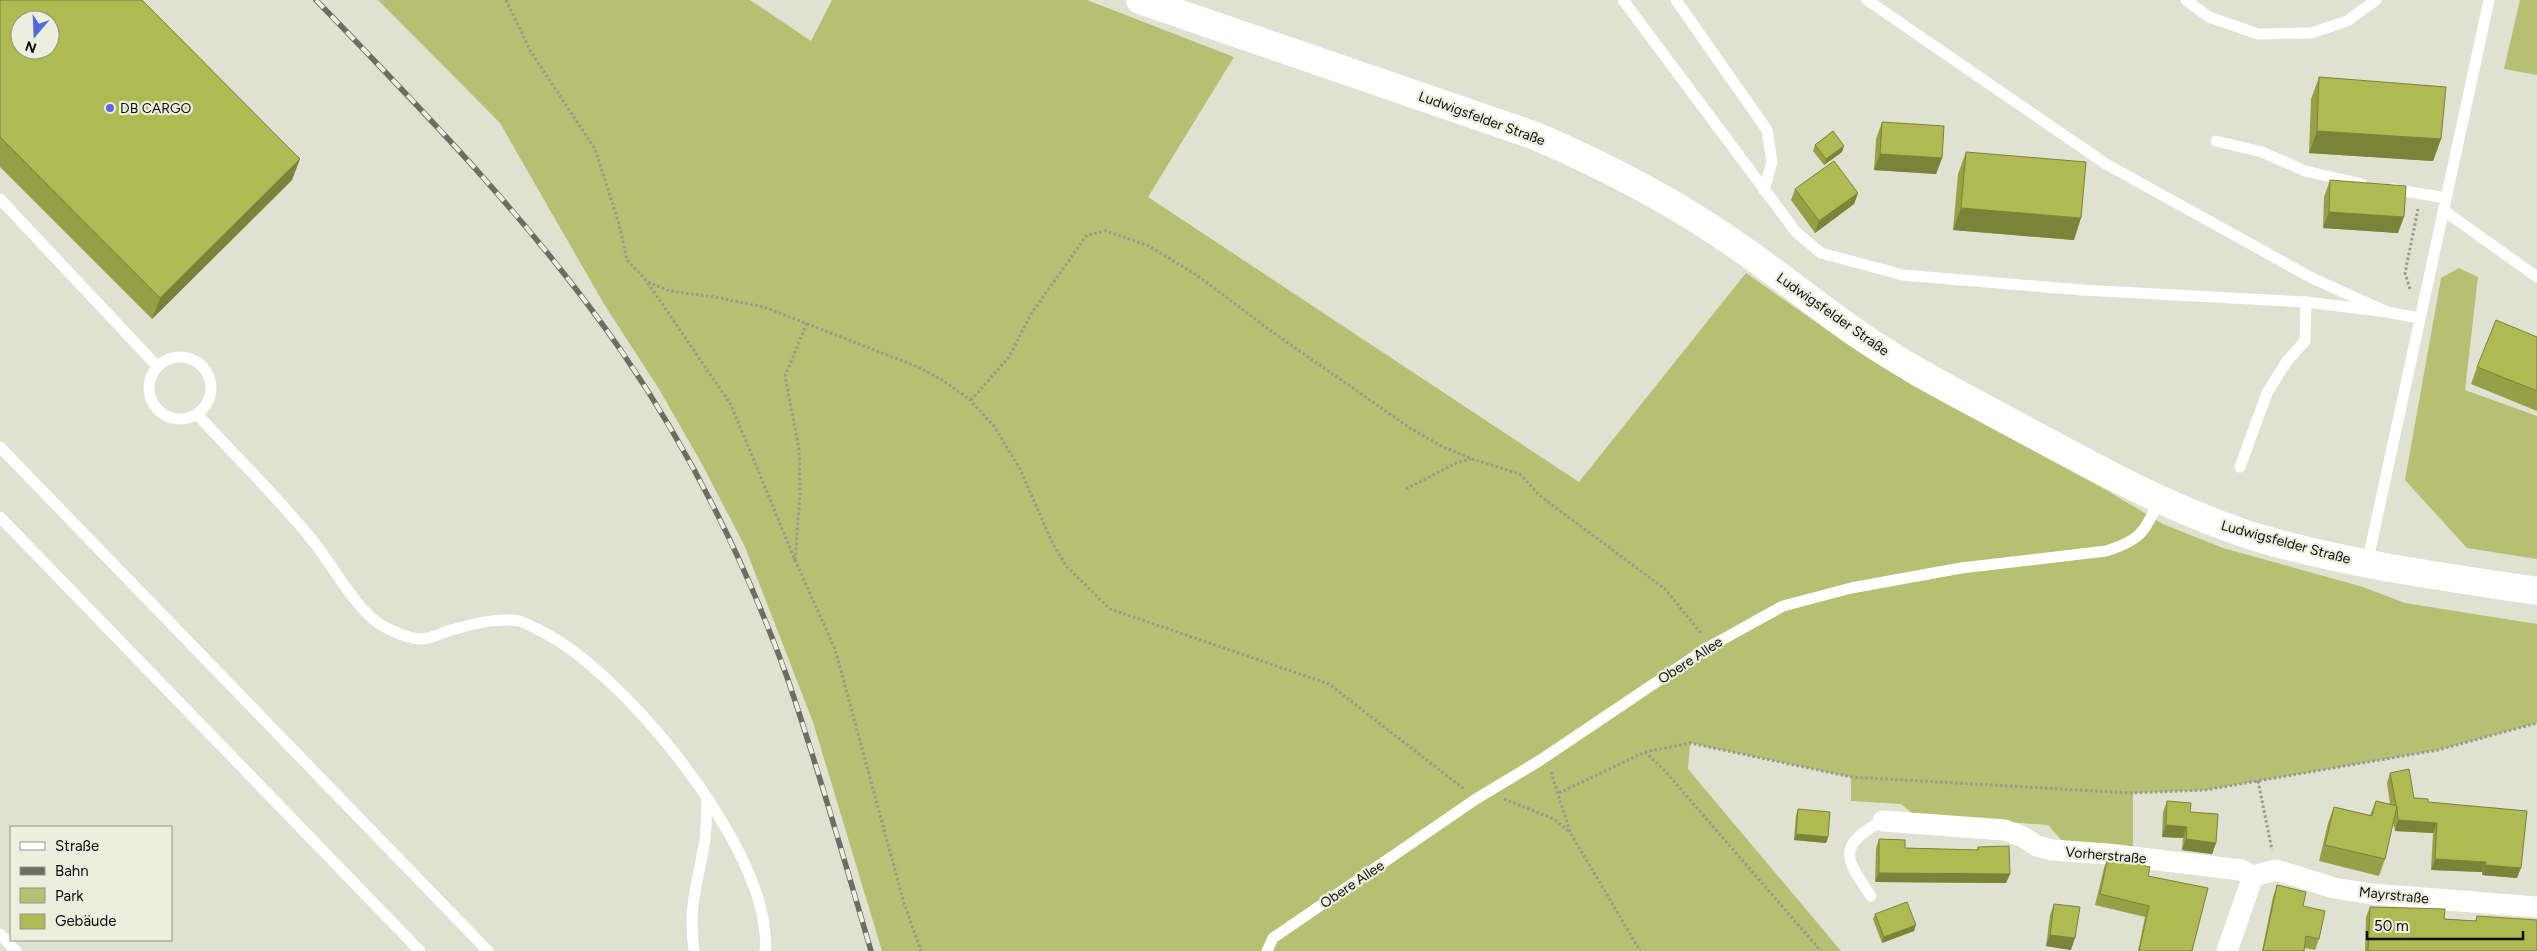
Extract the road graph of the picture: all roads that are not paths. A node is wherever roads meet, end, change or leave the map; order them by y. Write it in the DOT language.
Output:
graph roads {
  1 [pos="1140,0"];
  2 [pos="1623,0"];
  3 [pos="1676,0"];
  4 [pos="1866,0"];
  5 [pos="2186,0"];
  6 [pos="2376,0"];
  7 [pos="2490,0"];
  8 [pos="2216,141"];
  9 [pos="1764,190"];
  10 [pos="0,199"];
  11 [pos="2445,204"];
  12 [pos="2537,277"];
  13 [pos="2306,302"];
  14 [pos="2387,312"];
  15 [pos="2419,318"];
  16 [pos="157,366"];
  17 [pos="197,414"];
  18 [pos="0,447"];
  19 [pos="2240,467"];
  20 [pos="2160,498"];
  21 [pos="0,517"];
  22 [pos="2367,564"];
  23 [pos="2537,591"];
  24 [pos="707,799"];
  25 [pos="1883,821"];
  26 [pos="2254,876"];
  27 [pos="1871,896"];
  28 [pos="2537,907"];
  29 [pos="0,934"];
  30 [pos="16,951"];
  31 [pos="420,951"];
  32 [pos="488,951"];
  33 [pos="694,951"];
  34 [pos="766,951"];
  35 [pos="1267,951"];
  36 [pos="2227,951"];
  1 -- 20 [label="street, Ludwigsfelder Straße"];
  2 -- 9 [label="lane"];
  3 -- 9 [label="lane"];
  4 -- 14 [label="lane"];
  5 -- 6 [label="lane"];
  7 -- 11 [label="lane"];
  8 -- 11 [label="lane"];
  9 -- 13 [label="lane"];
  10 -- 16 [label="lane"];
  11 -- 12 [label="lane"];
  11 -- 15 [label="lane"];
  13 -- 14 [label="lane"];
  13 -- 19 [label="lane"];
  14 -- 15 [label="lane"];
  15 -- 22 [label="lane"];
  16 -- 17 [label="lane"];
  16 -- 17 [label="lane"];
  17 -- 24 [label="lane"];
  18 -- 32 [label="lane"];
  20 -- 22 [label="street, Ludwigsfelder Straße"];
  20 -- 35 [label="lane, Obere Allee"];
  21 -- 31 [label="lane"];
  22 -- 23 [label="street, Ludwigsfelder Straße"];
  24 -- 33 [label="lane"];
  24 -- 34 [label="lane"];
  25 -- 26 [label="street, Vorherstraße"];
  25 -- 27 [label="lane"];
  26 -- 28 [label="street, Mayrstraße"];
  26 -- 36 [label="street"];
  29 -- 30 [label="lane"];
}
